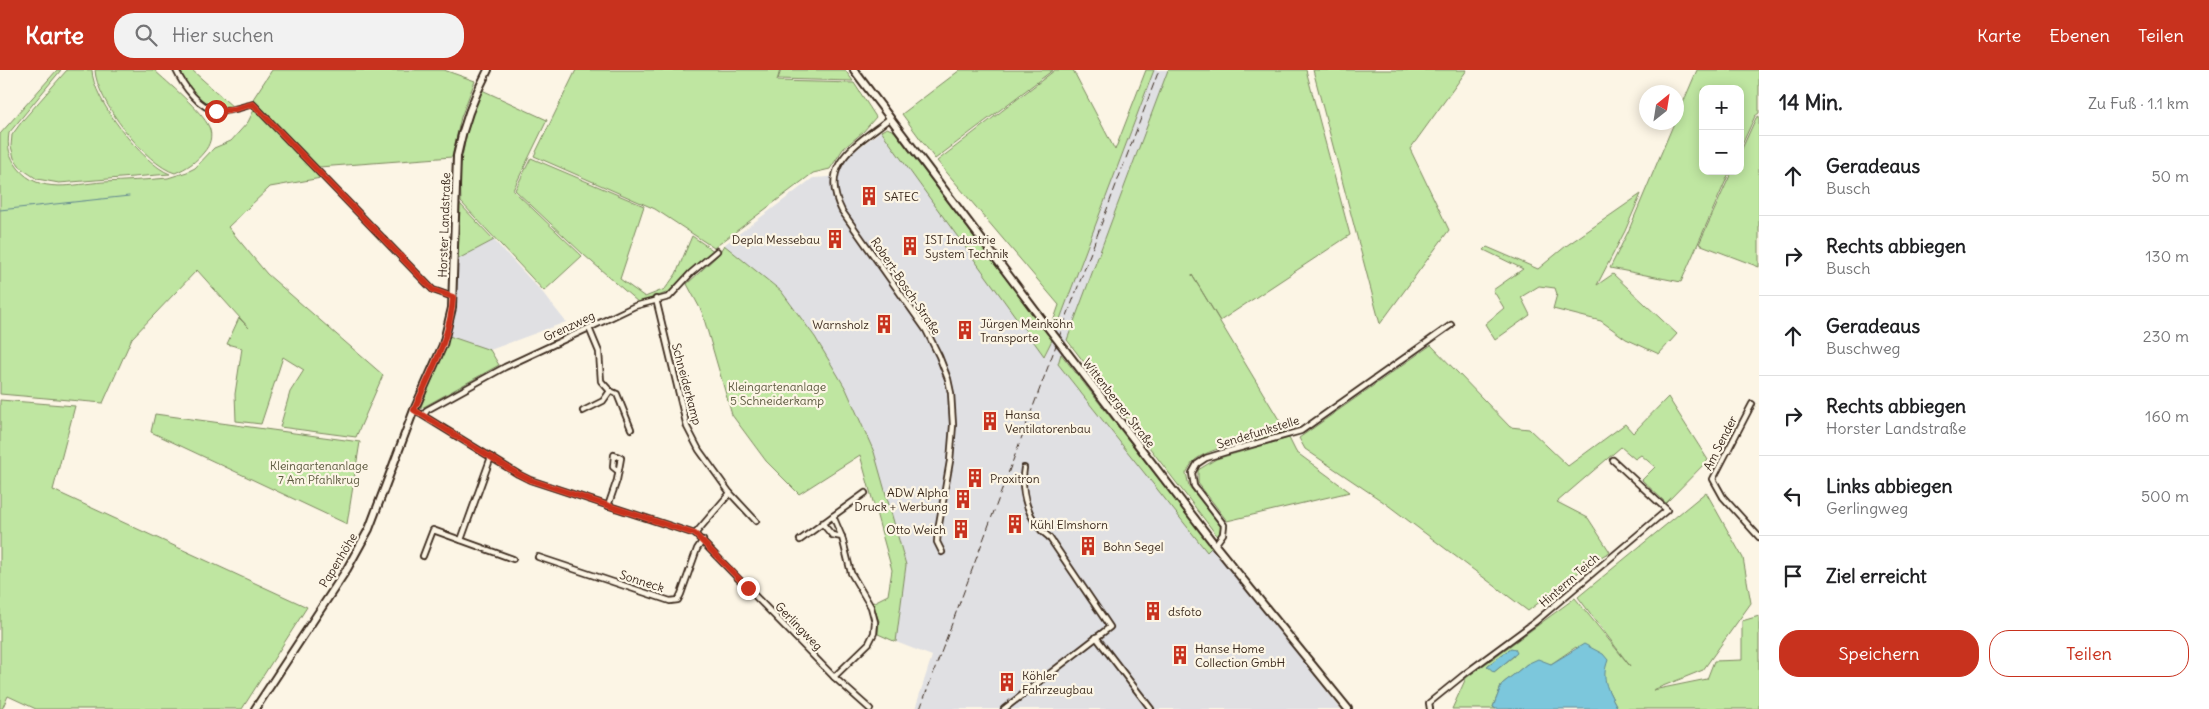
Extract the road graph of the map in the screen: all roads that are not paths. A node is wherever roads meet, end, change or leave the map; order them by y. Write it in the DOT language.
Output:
graph roads {
  1 [pos="176,70"];
  2 [pos="488,70"];
  3 [pos="854,70"];
  4 [pos="890,118"];
  5 [pos="717,251"];
  6 [pos="453,297"];
  7 [pos="656,299"];
  8 [pos="1451,325"];
  9 [pos="589,328"];
  10 [pos="610,391"];
  11 [pos="1752,404"];
  12 [pos="414,410"];
  13 [pos="582,411"];
  14 [pos="424,415"];
  15 [pos="631,428"];
  16 [pos="491,457"];
  17 [pos="1613,460"];
  18 [pos="1024,468"];
  19 [pos="618,471"];
  20 [pos="730,493"];
  21 [pos="865,493"];
  22 [pos="608,506"];
  23 [pos="833,516"];
  24 [pos="756,520"];
  25 [pos="822,523"];
  26 [pos="695,534"];
  27 [pos="842,537"];
  28 [pos="1759,537"];
  29 [pos="461,540"];
  30 [pos="703,540"];
  31 [pos="800,540"];
  32 [pos="1214,545"];
  33 [pos="942,552"];
  34 [pos="423,556"];
  35 [pos="538,557"];
  36 [pos="513,559"];
  37 [pos="1096,637"];
  38 [pos="834,677"];
  39 [pos="255,709"];
  40 [pos="870,709"];
  41 [pos="1004,709"];
  42 [pos="1151,709"];
  43 [pos="1348,709"];
  44 [pos="1430,709"];
  1 -- 6 [label="street"];
  2 -- 6 [label="main road, Horster Landstraße"];
  3 -- 4 [label="main road, Wittenberger Straße"];
  4 -- 32 [label="main road, Wittenberger Straße, bridge"];
  4 -- 33 [label="street, Robert-Bosch-Straße"];
  5 -- 7 [label="street, Grenzweg"];
  6 -- 12 [label="main road, Horster Landstraße"];
  7 -- 9 [label="street, Grenzweg"];
  7 -- 20 [label="street, Schneiderkamp"];
  8 -- 32 [label="street, Sendefunkstelle"];
  9 -- 10 [label="street"];
  9 -- 14 [label="street, Grenzweg"];
  10 -- 13 [label="street"];
  10 -- 15 [label="street"];
  11 -- 28 [label="street, Am Sender"];
  12 -- 14 [label="street, Gerlingweg"];
  12 -- 39 [label="main road, Papenhöhe"];
  14 -- 16 [label="street, Gerlingweg"];
  16 -- 22 [label="street, Gerlingweg"];
  16 -- 29 [label="street"];
  17 -- 44 [label="street, Hinterm Teich"];
  18 -- 37 [label="street"];
  19 -- 22 [label="street"];
  20 -- 24 [label="street, Schneiderkamp"];
  20 -- 26 [label="street"];
  21 -- 23 [label="street"];
  22 -- 26 [label="street, Gerlingweg"];
  23 -- 25 [label="street"];
  23 -- 27 [label="street"];
  25 -- 27 [label="street"];
  25 -- 31 [label="street"];
  26 -- 30 [label="street, Gerlingweg"];
  27 -- 38 [label="street"];
  29 -- 34 [label="street"];
  29 -- 36 [label="street"];
  30 -- 35 [label="street, Sonneck"];
  30 -- 38 [label="street, Gerlingweg"];
  32 -- 43 [label="main road, Wittenberger Straße"];
  37 -- 41 [label="street"];
  37 -- 42 [label="street"];
  38 -- 40 [label="street, Gerlingweg"];
}
